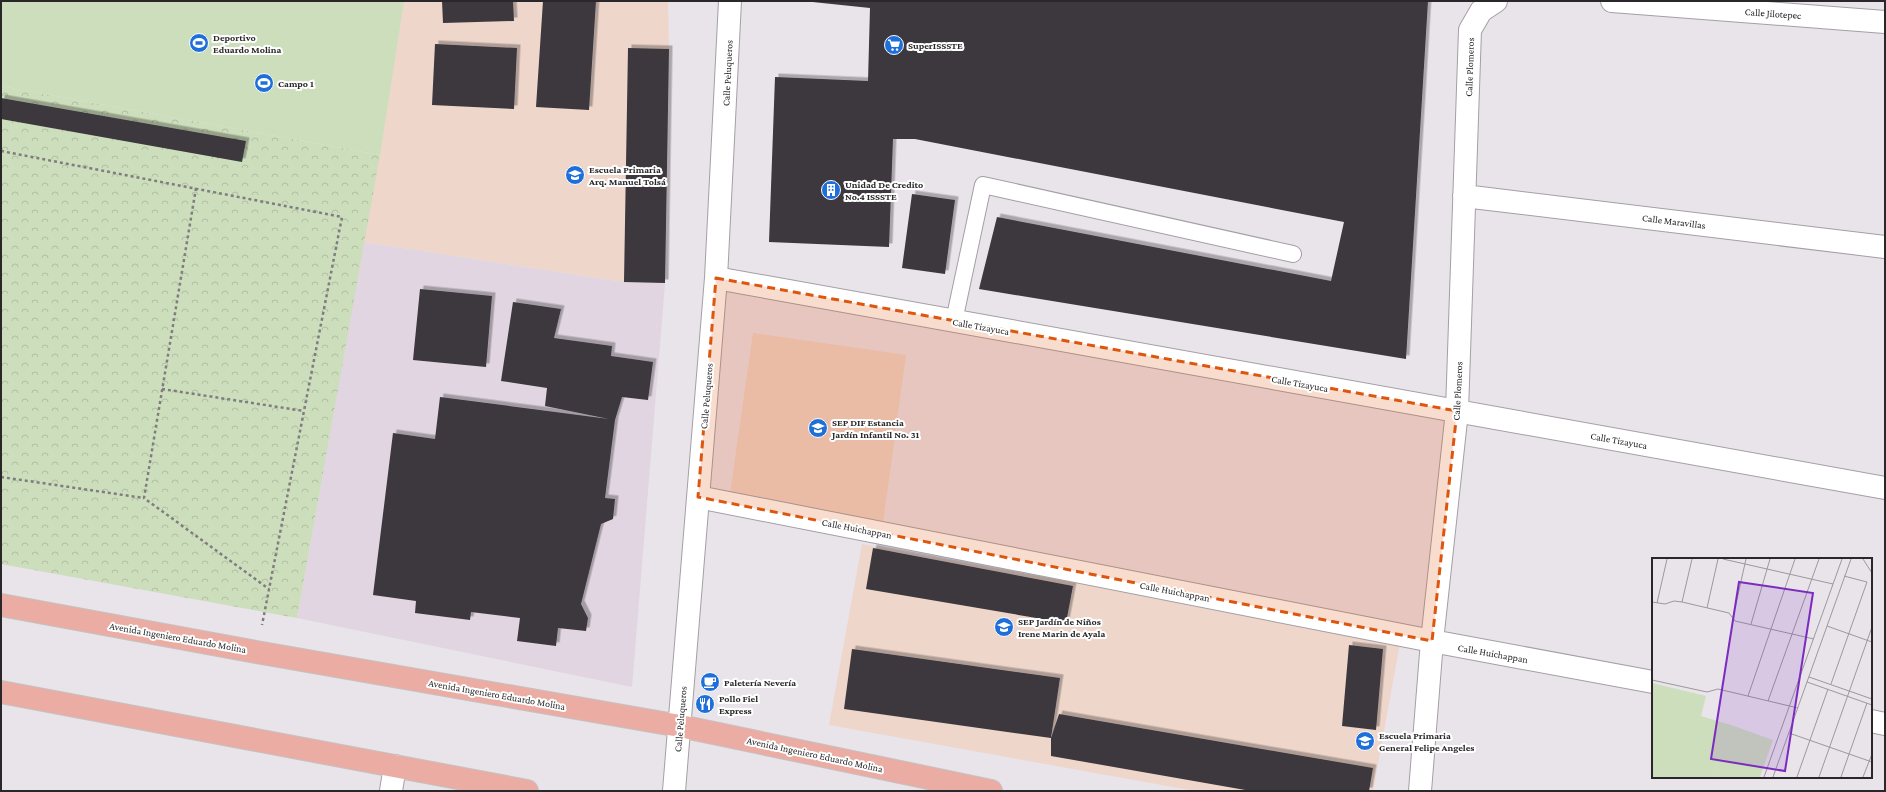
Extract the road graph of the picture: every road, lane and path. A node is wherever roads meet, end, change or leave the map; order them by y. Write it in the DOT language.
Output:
graph roads {
  1 [pos="730,1"];
  2 [pos="1496,1"];
  3 [pos="1612,1"];
  4 [pos="1885,22"];
  5 [pos="1,150"];
  6 [pos="196,188"];
  7 [pos="1464,196"];
  8 [pos="1885,247"];
  9 [pos="1293,254"];
  10 [pos="716,278"];
  11 [pos="954,321"];
  12 [pos="162,390"];
  13 [pos="304,411"];
  14 [pos="1457,411"];
  15 [pos="1,477"];
  16 [pos="1885,488"];
  17 [pos="698,496"];
  18 [pos="144,498"];
  19 [pos="269,589"];
  20 [pos="1,605"];
  21 [pos="1432,642"];
  22 [pos="256,652"];
  23 [pos="1652,682"];
  24 [pos="1,692"];
  25 [pos="1872,722"];
  26 [pos="1885,724"];
  27 [pos="680,726"];
  28 [pos="395,766"];
  29 [pos="390,791"];
  30 [pos="527,791"];
  31 [pos="674,791"];
  32 [pos="991,791"];
  33 [pos="1420,791"];
  1 -- 10 [label="street, Calle Peluqueros"];
  2 -- 7 [label="street, Calle Plomeros"];
  3 -- 4 [label="street, Calle Jilotepec"];
  5 -- 6 [label="path"];
  6 -- 12 [label="path"];
  6 -- 13 [label="path"];
  7 -- 8 [label="street, Calle Maravillas"];
  7 -- 14 [label="street, Calle Plomeros"];
  9 -- 11 [label="lane"];
  10 -- 11 [label="street, Calle Tizayuca"];
  10 -- 17 [label="street, Calle Peluqueros"];
  11 -- 14 [label="street, Calle Tizayuca"];
  12 -- 13 [label="path"];
  12 -- 18 [label="path"];
  13 -- 19 [label="path"];
  14 -- 16 [label="street, Calle Tizayuca"];
  14 -- 21 [label="street, Calle Plomeros"];
  15 -- 18 [label="path"];
  17 -- 21 [label="street, Calle Huichappan"];
  17 -- 27 [label="street, Calle Peluqueros"];
  18 -- 19 [label="path"];
  19 -- 22 [label="path"];
  20 -- 22 [label="main road, Avenida Ingeniero Eduardo Molina"];
  21 -- 23 [label="street, Calle Huichappan"];
  21 -- 33 [label="street, Calle Plomeros"];
  22 -- 27 [label="main road, Avenida Ingeniero Eduardo Molina"];
  24 -- 28 [label="main road"];
  25 -- 26 [label="street"];
  27 -- 31 [label="street, Calle Peluqueros"];
  27 -- 32 [label="main road, Avenida Ingeniero Eduardo Molina"];
  28 -- 29 [label="street"];
  28 -- 30 [label="main road"];
}
